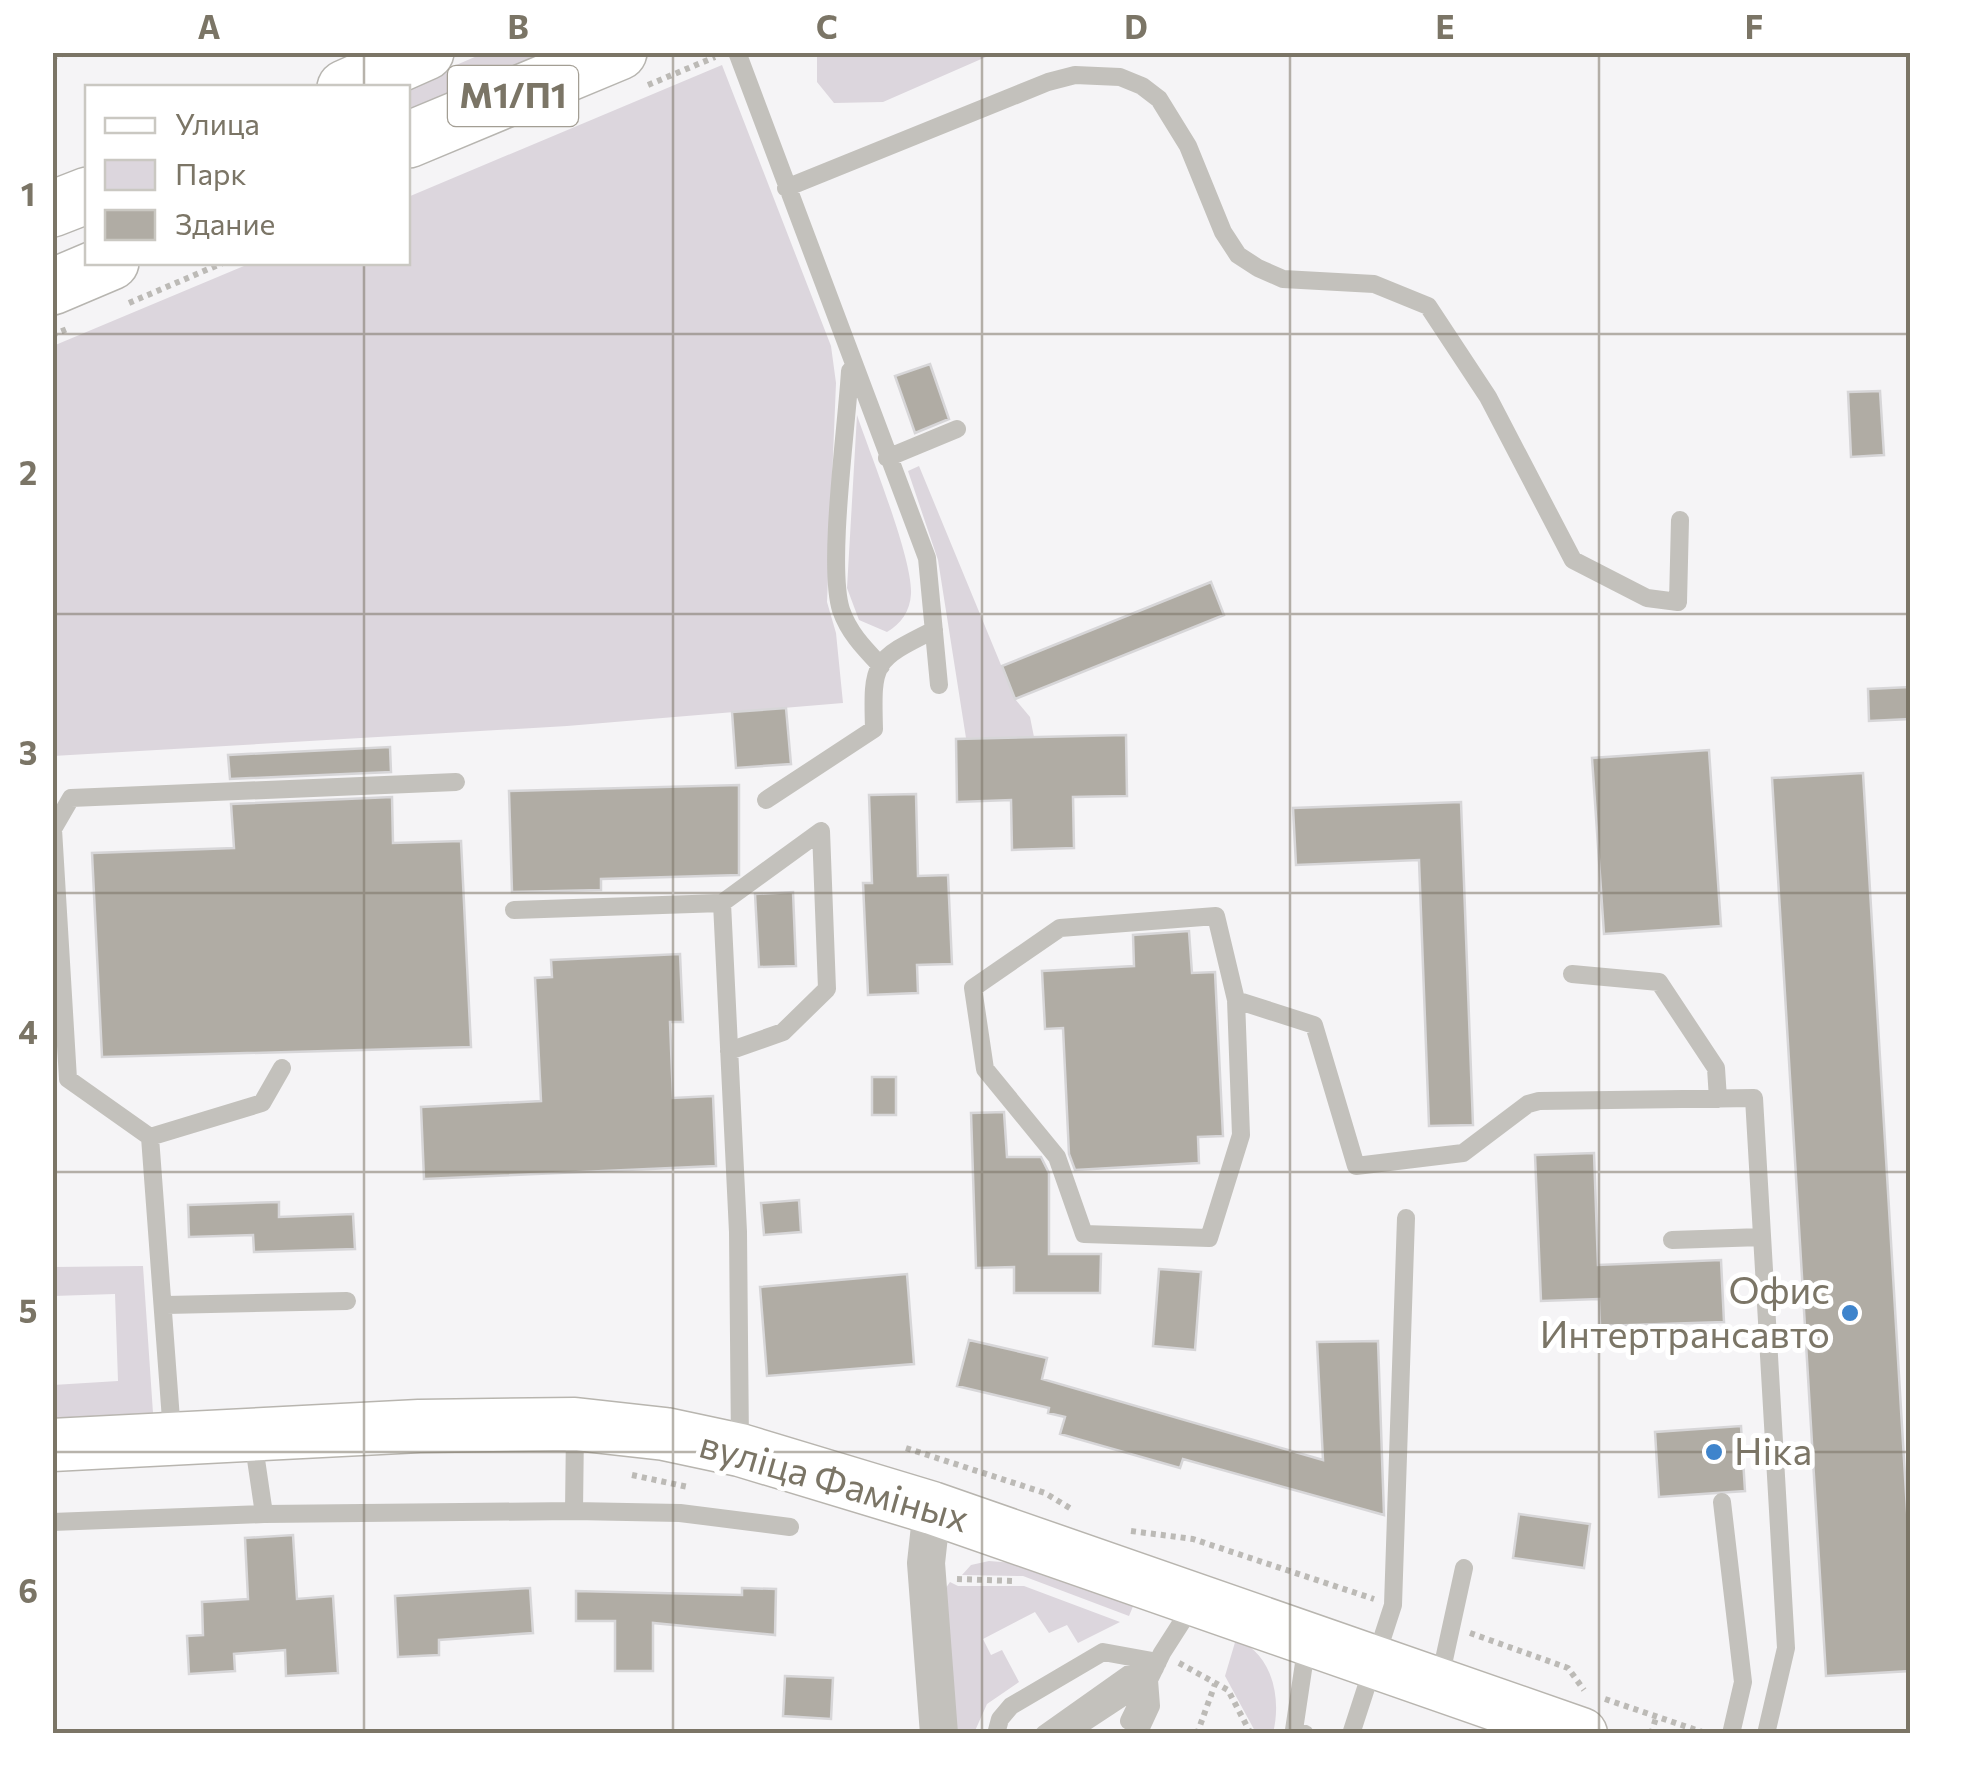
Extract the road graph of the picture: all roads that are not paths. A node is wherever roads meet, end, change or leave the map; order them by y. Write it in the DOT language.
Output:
graph roads {
  1 [pos="426,52"];
  2 [pos="619,52"];
  3 [pos="738,52"];
  4 [pos="352,85"];
  5 [pos="410,139"];
  6 [pos="786,188"];
  7 [pos="85,196"];
  8 [pos="52,209"];
  9 [pos="116,284"];
  10 [pos="61,307"];
  11 [pos="851,361"];
  12 [pos="957,429"];
  13 [pos="887,458"];
  14 [pos="1680,520"];
  15 [pos="934,630"];
  16 [pos="881,666"];
  17 [pos="939,685"];
  18 [pos="456,782"];
  19 [pos="766,800"];
  20 [pos="722,903"];
  21 [pos="514,910"];
  22 [pos="1572,974"];
  23 [pos="1236,1000"];
  24 [pos="729,1051"];
  25 [pos="282,1068"];
  26 [pos="1718,1098"];
  27 [pos="150,1137"];
  28 [pos="1406,1218"];
  29 [pos="1762,1237"];
  30 [pos="1672,1240"];
  31 [pos="347,1301"];
  32 [pos="166,1306"];
  33 [pos="575,1424"];
  34 [pos="252,1434"];
  35 [pos="172,1439"];
  36 [pos="52,1444"];
  37 [pos="740,1450"];
  38 [pos="1722,1502"];
  39 [pos="932,1508"];
  40 [pos="574,1511"];
  41 [pos="264,1514"];
  42 [pos="52,1522"];
  43 [pos="790,1526"];
  44 [pos="1464,1568"];
  45 [pos="1197,1598"];
  46 [pos="1308,1638"];
  47 [pos="1372,1660"];
  48 [pos="1156,1666"];
  49 [pos="1439,1684"];
  50 [pos="1133,1727"];
  51 [pos="1560,1730"];
  52 [pos="940,1734"];
  53 [pos="996,1734"];
  54 [pos="1044,1734"];
  55 [pos="1068,1734"];
  56 [pos="1305,1734"];
  57 [pos="1351,1734"];
  58 [pos="1731,1734"];
  59 [pos="1766,1734"];
  1 -- 4 [label="main road, М1/П1"];
  2 -- 5 [label="main road, М1/П1"];
  3 -- 6 [label="lane"];
  6 -- 11 [label="lane"];
  6 -- 14 [label="lane"];
  7 -- 8 [label="main road"];
  9 -- 10 [label="main road"];
  11 -- 13 [label="lane"];
  11 -- 16 [label="lane"];
  12 -- 13 [label="lane"];
  13 -- 15 [label="lane"];
  15 -- 16 [label="lane"];
  15 -- 17 [label="lane"];
  16 -- 19 [label="lane"];
  18 -- 27 [label="lane"];
  20 -- 21 [label="lane"];
  20 -- 24 [label="lane"];
  20 -- 24 [label="lane"];
  22 -- 26 [label="lane"];
  23 -- 23 [label="lane"];
  23 -- 26 [label="lane"];
  24 -- 37 [label="lane"];
  25 -- 27 [label="lane"];
  26 -- 29 [label="lane"];
  27 -- 32 [label="lane"];
  28 -- 47 [label="lane"];
  29 -- 30 [label="lane"];
  29 -- 59 [label="lane"];
  31 -- 32 [label="lane"];
  32 -- 35 [label="lane"];
  33 -- 34 [label="main road, вуліца Фаміных"];
  33 -- 37 [label="main road, вуліца Фаміных"];
  33 -- 40 [label="lane"];
  34 -- 35 [label="main road, вуліца Фаміных"];
  34 -- 41 [label="lane"];
  35 -- 36 [label="main road, вуліца Фаміных"];
  37 -- 39 [label="main road, вуліца Фаміных"];
  38 -- 58 [label="lane"];
  39 -- 45 [label="main road, вуліца Фаміных"];
  39 -- 52 [label="street"];
  40 -- 41 [label="lane"];
  40 -- 43 [label="lane"];
  41 -- 42 [label="lane"];
  44 -- 49 [label="lane"];
  45 -- 46 [label="main road, вуліца Фаміных"];
  45 -- 48 [label="lane"];
  46 -- 47 [label="main road, вуліца Фаміных"];
  46 -- 56 [label="lane"];
  47 -- 49 [label="main road, вуліца Фаміных"];
  47 -- 57 [label="lane"];
  48 -- 50 [label="lane"];
  48 -- 53 [label="lane"];
  48 -- 54 [label="lane"];
  48 -- 55 [label="lane"];
  49 -- 51 [label="main road, вуліца Фаміных"];
}
